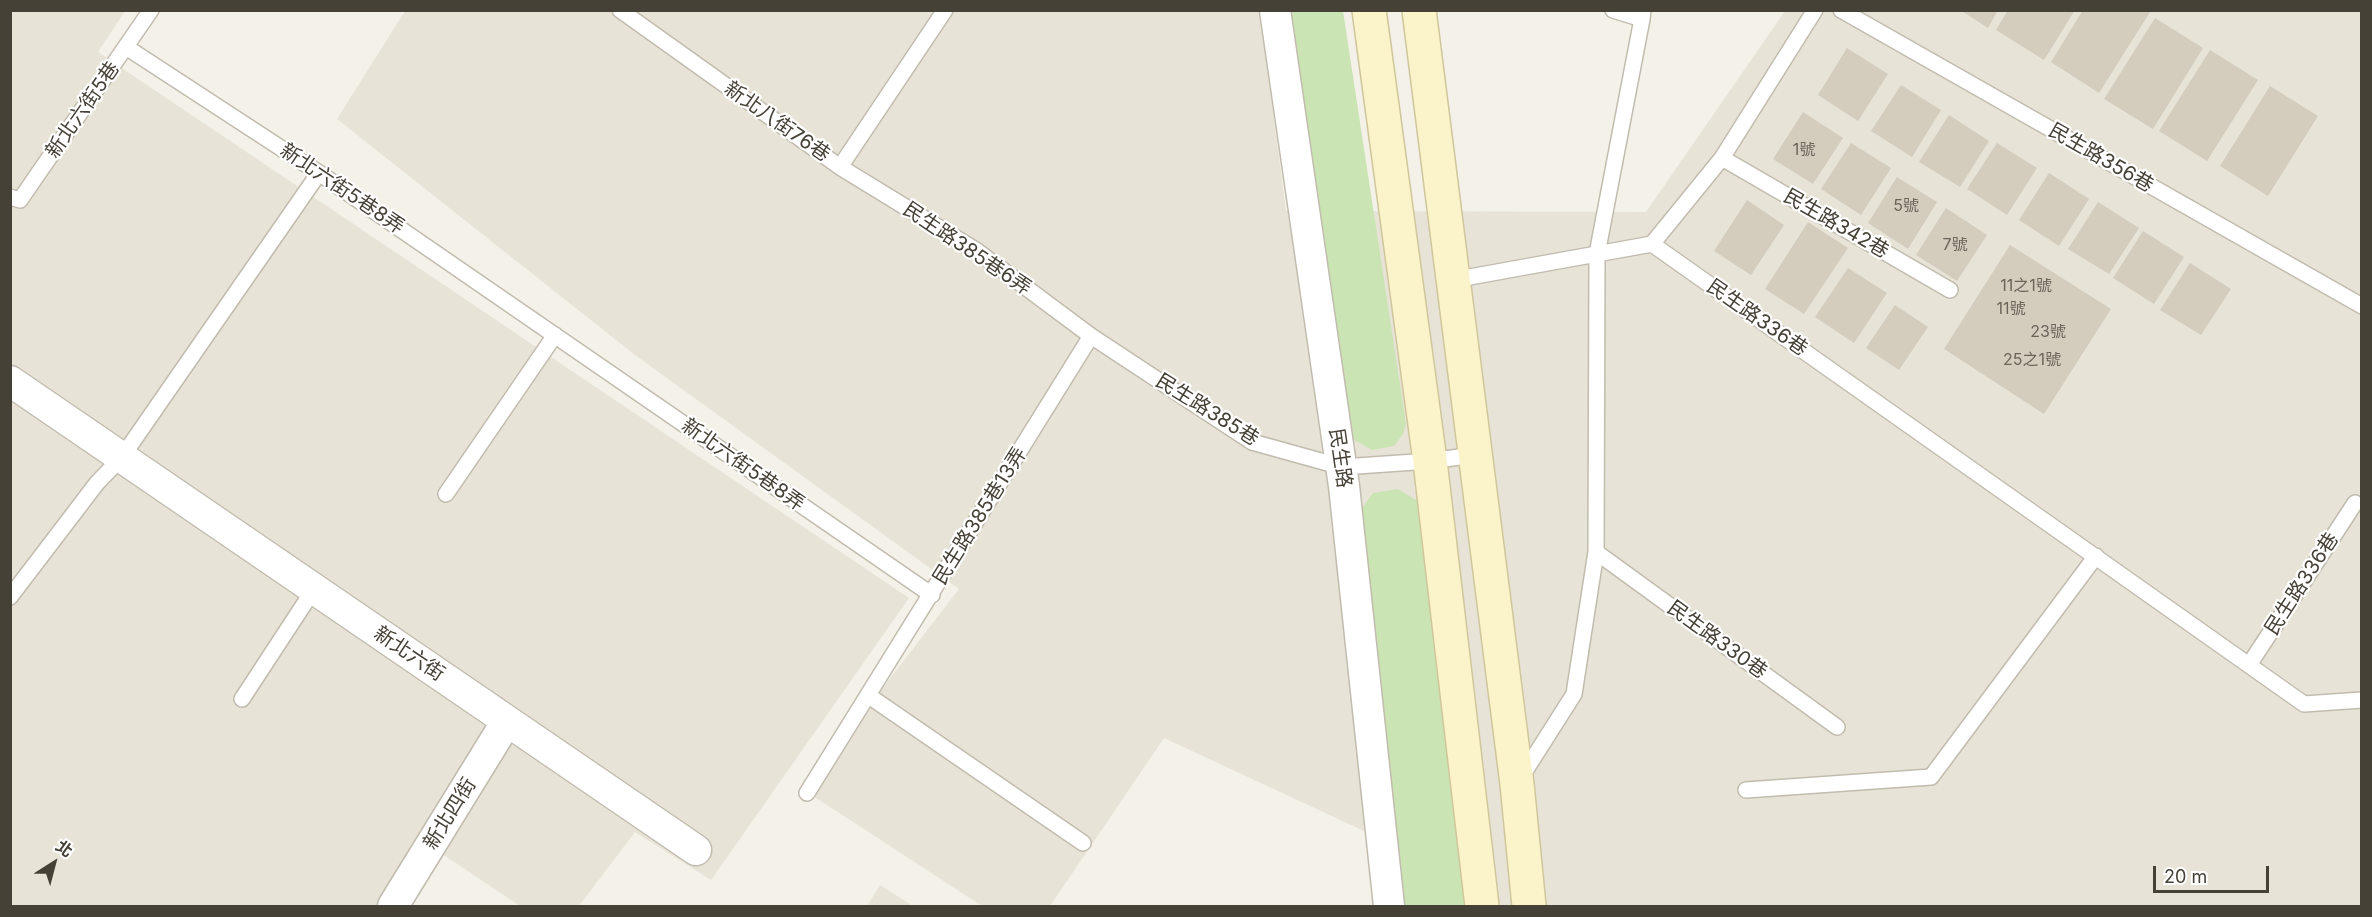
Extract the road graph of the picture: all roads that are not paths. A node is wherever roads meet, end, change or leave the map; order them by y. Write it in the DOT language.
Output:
graph roads {
  1 [pos="151,10"];
  2 [pos="620,10"];
  3 [pos="945,10"];
  4 [pos="1275,10"];
  5 [pos="1369,10"];
  6 [pos="1419,10"];
  7 [pos="1613,10"];
  8 [pos="1815,10"];
  9 [pos="1841,10"];
  10 [pos="1642,15"];
  11 [pos="126,47"];
  12 [pos="1722,158"];
  13 [pos="840,167"];
  14 [pos="319,173"];
  15 [pos="10,197"];
  16 [pos="1652,244"];
  17 [pos="1597,255"];
  18 [pos="1453,280"];
  19 [pos="1950,290"];
  20 [pos="2361,306"];
  21 [pos="555,335"];
  22 [pos="1091,336"];
  23 [pos="10,381"];
  24 [pos="1474,455"];
  25 [pos="122,457"];
  26 [pos="1430,461"];
  27 [pos="1342,467"];
  28 [pos="446,494"];
  29 [pos="2355,503"];
  30 [pos="1596,552"];
  31 [pos="2096,556"];
  32 [pos="314,589"];
  33 [pos="932,595"];
  34 [pos="10,597"];
  35 [pos="2249,665"];
  36 [pos="868,696"];
  37 [pos="242,699"];
  38 [pos="2361,700"];
  39 [pos="507,721"];
  40 [pos="1837,727"];
  41 [pos="1516,784"];
  42 [pos="1746,790"];
  43 [pos="807,793"];
  44 [pos="1083,843"];
  45 [pos="696,850"];
  46 [pos="393,906"];
  47 [pos="1389,906"];
  48 [pos="1482,906"];
  49 [pos="1529,906"];
  1 -- 11 [label="lane, 新北六街5巷"];
  2 -- 13 [label="lane, 新北八街76巷"];
  3 -- 13 [label="lane, 新北八街76巷"];
  4 -- 27 [label="street, 民生路"];
  5 -- 26 [label="street"];
  6 -- 18 [label="street"];
  7 -- 10 [label="lane"];
  8 -- 12 [label="lane"];
  9 -- 20 [label="lane, 民生路356巷"];
  10 -- 17 [label="lane"];
  11 -- 14 [label="lane, 新北六街5巷8弄"];
  11 -- 15 [label="lane, 新北六街5巷"];
  12 -- 16 [label="lane"];
  12 -- 19 [label="lane, 民生路342巷"];
  13 -- 22 [label="lane, 民生路385巷6弄"];
  14 -- 21 [label="lane, 新北六街5巷8弄"];
  14 -- 25 [label="lane"];
  16 -- 17 [label="lane"];
  16 -- 31 [label="lane, 民生路336巷"];
  17 -- 18 [label="lane"];
  17 -- 30 [label="lane"];
  18 -- 24 [label="street"];
  21 -- 28 [label="lane"];
  21 -- 33 [label="lane, 新北六街5巷8弄"];
  22 -- 27 [label="lane, 民生路385巷"];
  22 -- 33 [label="lane, 民生路385巷13弄"];
  23 -- 25 [label="street, 新北六街"];
  24 -- 26 [label="lane, 民生路385巷"];
  24 -- 41 [label="street"];
  25 -- 32 [label="street, 新北六街"];
  25 -- 34 [label="lane"];
  26 -- 27 [label="lane, 民生路385巷"];
  26 -- 48 [label="street"];
  27 -- 47 [label="street, 民生路"];
  29 -- 35 [label="lane, 民生路336巷"];
  30 -- 40 [label="lane, 民生路330巷"];
  30 -- 41 [label="lane"];
  31 -- 35 [label="lane, 民生路336巷"];
  31 -- 42 [label="lane"];
  32 -- 37 [label="lane"];
  32 -- 39 [label="street, 新北六街"];
  33 -- 36 [label="lane, 民生路385巷13弄"];
  35 -- 38 [label="lane, 民生路336巷"];
  36 -- 43 [label="lane, 民生路385巷13弄"];
  36 -- 44 [label="lane"];
  39 -- 45 [label="street, 新北六街"];
  39 -- 46 [label="street, 新北四街"];
  41 -- 49 [label="street"];
}
